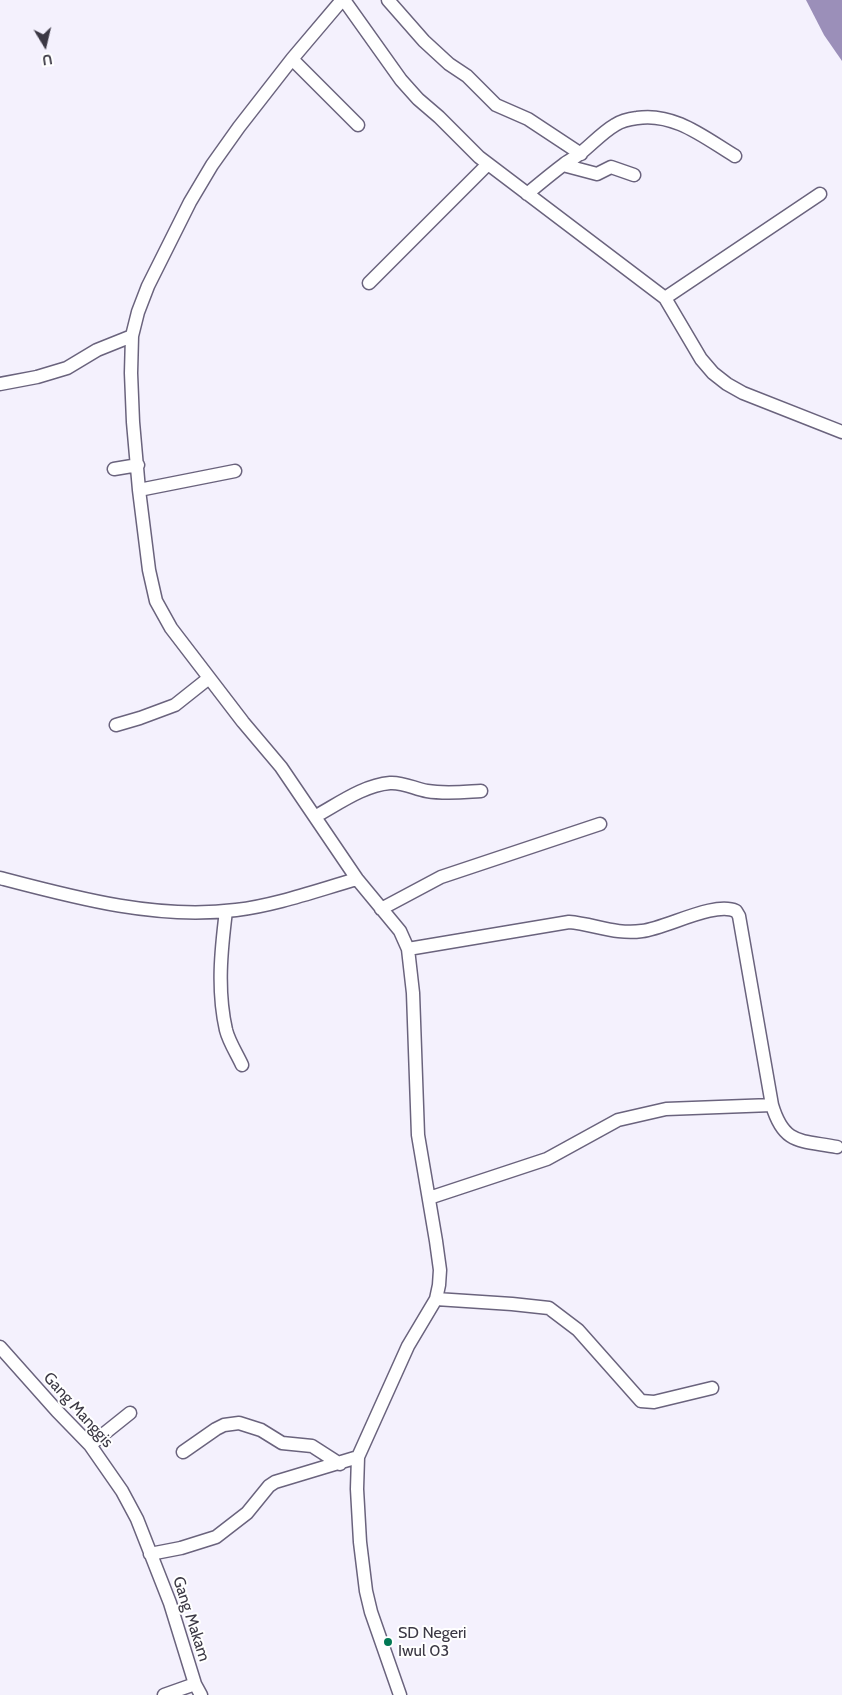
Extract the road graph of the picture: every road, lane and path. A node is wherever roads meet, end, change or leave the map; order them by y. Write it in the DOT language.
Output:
graph roads {
  1 [pos="343,0"];
  2 [pos="388,0"];
  3 [pos="292,59"];
  4 [pos="358,125"];
  5 [pos="580,154"];
  6 [pos="734,156"];
  7 [pos="488,164"];
  8 [pos="563,165"];
  9 [pos="634,175"];
  10 [pos="528,194"];
  11 [pos="820,194"];
  12 [pos="369,283"];
  13 [pos="665,298"];
  14 [pos="132,336"];
  15 [pos="0,384"];
  16 [pos="842,432"];
  17 [pos="138,465"];
  18 [pos="114,469"];
  19 [pos="235,471"];
  20 [pos="139,490"];
  21 [pos="210,678"];
  22 [pos="116,725"];
  23 [pos="481,791"];
  24 [pos="316,816"];
  25 [pos="600,824"];
  26 [pos="0,878"];
  27 [pos="357,879"];
  28 [pos="381,909"];
  29 [pos="226,911"];
  30 [pos="408,949"];
  31 [pos="242,1065"];
  32 [pos="772,1105"];
  33 [pos="837,1147"];
  34 [pos="429,1198"];
  35 [pos="436,1299"];
  36 [pos="0,1347"];
  37 [pos="712,1388"];
  38 [pos="130,1413"];
  39 [pos="90,1444"];
  40 [pos="183,1452"];
  41 [pos="358,1457"];
  42 [pos="340,1464"];
  43 [pos="150,1554"];
  44 [pos="198,1690"];
  45 [pos="164,1695"];
  46 [pos="400,1695"];
  1 -- 3 [label="street"];
  1 -- 7 [label="street"];
  2 -- 5 [label="street"];
  3 -- 4 [label="street"];
  3 -- 14 [label="street"];
  5 -- 6 [label="street"];
  5 -- 8 [label="street"];
  7 -- 10 [label="street"];
  7 -- 12 [label="street"];
  8 -- 9 [label="street"];
  8 -- 10 [label="street"];
  10 -- 13 [label="street"];
  11 -- 13 [label="street"];
  13 -- 16 [label="street"];
  14 -- 15 [label="street"];
  14 -- 17 [label="street"];
  17 -- 18 [label="street"];
  17 -- 20 [label="street"];
  19 -- 20 [label="street"];
  20 -- 21 [label="street"];
  21 -- 22 [label="street"];
  21 -- 24 [label="street"];
  23 -- 24 [label="street"];
  24 -- 27 [label="street"];
  25 -- 28 [label="street"];
  26 -- 29 [label="street"];
  27 -- 28 [label="street"];
  27 -- 29 [label="street"];
  28 -- 30 [label="street"];
  29 -- 31 [label="street"];
  30 -- 32 [label="street"];
  30 -- 34 [label="street"];
  32 -- 33 [label="street"];
  32 -- 34 [label="street"];
  34 -- 35 [label="street"];
  35 -- 37 [label="street"];
  35 -- 41 [label="street"];
  36 -- 39 [label="street, Gang Manggis"];
  38 -- 39 [label="street"];
  39 -- 43 [label="street, Gang Manggis"];
  40 -- 42 [label="street"];
  41 -- 42 [label="street"];
  41 -- 46 [label="street"];
  42 -- 43 [label="street"];
  43 -- 44 [label="street, Gang Makam"];
  44 -- 45 [label="street"];
}
